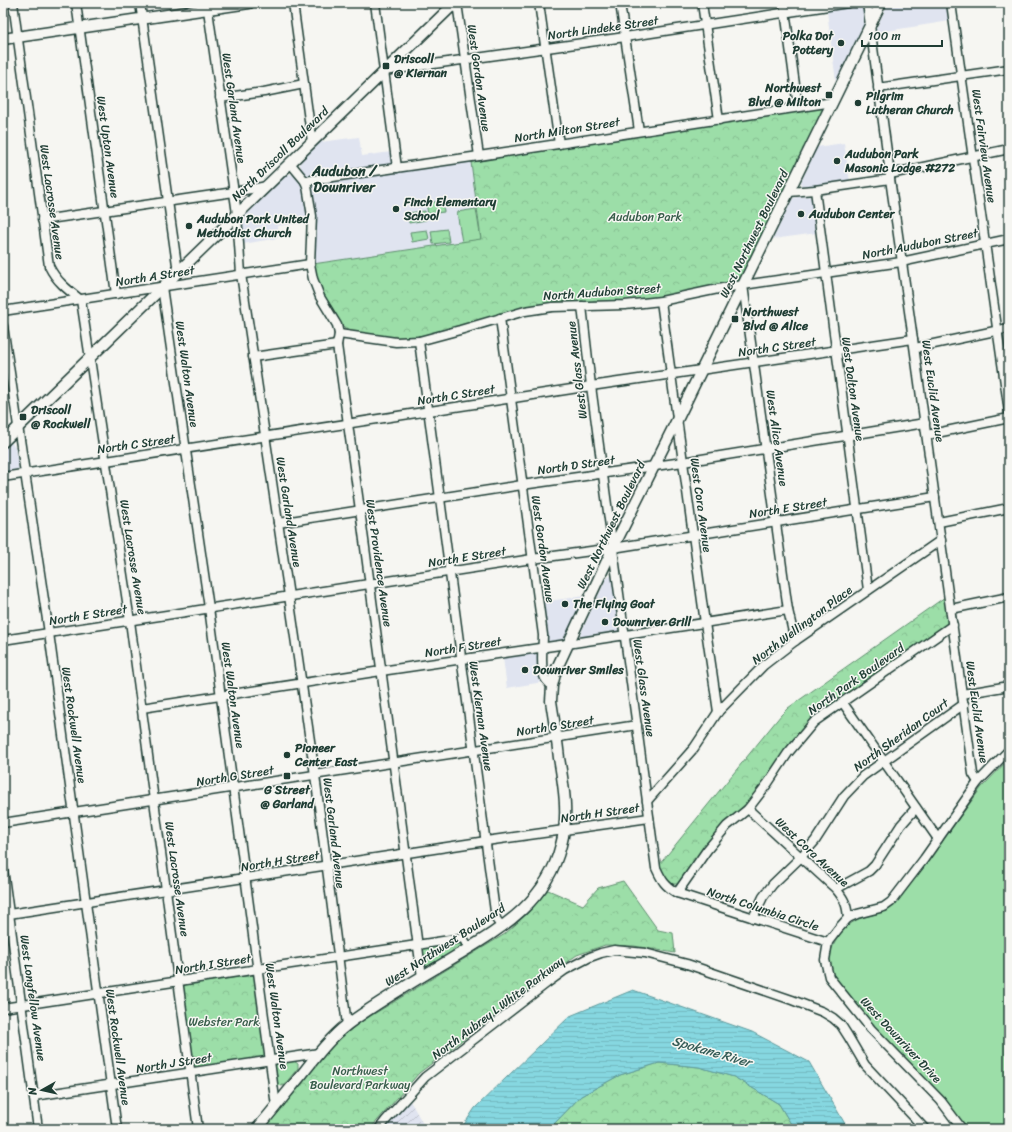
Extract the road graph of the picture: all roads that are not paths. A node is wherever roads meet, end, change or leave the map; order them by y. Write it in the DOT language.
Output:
graph roads {
  1 [pos="12,3"];
  2 [pos="76,3"];
  3 [pos="140,3"];
  4 [pos="249,3"];
  5 [pos="293,3"];
  6 [pos="375,3"];
  7 [pos="456,3"];
  8 [pos="539,3"];
  9 [pos="620,3"];
  10 [pos="702,3"];
  11 [pos="784,3"];
  12 [pos="848,3"];
  13 [pos="867,3"];
  14 [pos="881,3"];
  15 [pos="951,3"];
  16 [pos="207,6"];
  17 [pos="786,13"];
  18 [pos="143,19"];
  19 [pos="706,25"];
  20 [pos="869,27"];
  21 [pos="80,28"];
  22 [pos="17,37"];
  23 [pos="625,37"];
  24 [pos="3,39"];
  25 [pos="546,48"];
  26 [pos="464,60"];
  27 [pos="1009,69"];
  28 [pos="384,71"];
  29 [pos="962,76"];
  30 [pos="304,84"];
  31 [pos="878,88"];
  32 [pos="220,98"];
  33 [pos="833,102"];
  34 [pos="798,107"];
  35 [pos="719,120"];
  36 [pos="639,131"];
  37 [pos="312,142"];
  38 [pos="559,144"];
  39 [pos="1009,149"];
  40 [pos="479,156"];
  41 [pos="973,157"];
  42 [pos="290,163"];
  43 [pos="397,168"];
  44 [pos="890,177"];
  45 [pos="305,181"];
  46 [pos="267,186"];
  47 [pos="815,190"];
  48 [pos="234,192"];
  49 [pos="789,192"];
  50 [pos="168,202"];
  51 [pos="104,211"];
  52 [pos="237,214"];
  53 [pos="42,220"];
  54 [pos="1009,239"];
  55 [pos="986,244"];
  56 [pos="902,262"];
  57 [pos="310,264"];
  58 [pos="178,272"];
  59 [pos="826,273"];
  60 [pos="241,274"];
  61 [pos="743,285"];
  62 [pos="162,287"];
  63 [pos="116,294"];
  64 [pos="81,300"];
  65 [pos="661,301"];
  66 [pos="582,306"];
  67 [pos="3,311"];
  68 [pos="500,318"];
  69 [pos="3,326"];
  70 [pos="1009,328"];
  71 [pos="998,331"];
  72 [pos="339,334"];
  73 [pos="914,339"];
  74 [pos="419,341"];
  75 [pos="336,345"];
  76 [pos="915,348"];
  77 [pos="836,350"];
  78 [pos="90,357"];
  79 [pos="253,357"];
  80 [pos="754,362"];
  81 [pos="702,370"];
  82 [pos="672,374"];
  83 [pos="591,386"];
  84 [pos="511,398"];
  85 [pos="428,411"];
  86 [pos="1009,412"];
  87 [pos="1009,418"];
  88 [pos="677,420"];
  89 [pos="348,423"];
  90 [pos="925,423"];
  91 [pos="18,427"];
  92 [pos="927,435"];
  93 [pos="265,436"];
  94 [pos="848,436"];
  95 [pos="3,442"];
  96 [pos="186,449"];
  97 [pos="766,449"];
  98 [pos="106,460"];
  99 [pos="683,462"];
  100 [pos="655,466"];
  101 [pos="25,473"];
  102 [pos="603,473"];
  103 [pos="3,477"];
  104 [pos="522,485"];
  105 [pos="935,497"];
  106 [pos="440,498"];
  107 [pos="1009,508"];
  108 [pos="360,510"];
  109 [pos="857,510"];
  110 [pos="776,521"];
  111 [pos="939,522"];
  112 [pos="278,523"];
  113 [pos="693,535"];
  114 [pos="941,540"];
  115 [pos="613,548"];
  116 [pos="532,559"];
  117 [pos="450,572"];
  118 [pos="370,584"];
  119 [pos="868,590"];
  120 [pos="289,596"];
  121 [pos="1009,597"];
  122 [pos="209,608"];
  123 [pos="951,609"];
  124 [pos="788,610"];
  125 [pos="130,620"];
  126 [pos="705,623"];
  127 [pos="953,625"];
  128 [pos="49,633"];
  129 [pos="625,635"];
  130 [pos="3,640"];
  131 [pos="795,641"];
  132 [pos="567,644"];
  133 [pos="543,647"];
  134 [pos="461,660"];
  135 [pos="381,671"];
  136 [pos="302,684"];
  137 [pos="552,686"];
  138 [pos="1009,686"];
  139 [pos="962,694"];
  140 [pos="222,697"];
  141 [pos="843,703"];
  142 [pos="964,704"];
  143 [pos="142,708"];
  144 [pos="718,712"];
  145 [pos="637,726"];
  146 [pos="556,738"];
  147 [pos="1009,750"];
  148 [pos="474,751"];
  149 [pos="884,760"];
  150 [pos="394,764"];
  151 [pos="314,776"];
  152 [pos="978,782"];
  153 [pos="234,788"];
  154 [pos="154,800"];
  155 [pos="647,801"];
  156 [pos="916,808"];
  157 [pos="748,809"];
  158 [pos="74,812"];
  159 [pos="649,818"];
  160 [pos="3,823"];
  161 [pos="564,830"];
  162 [pos="938,839"];
  163 [pos="486,841"];
  164 [pos="405,854"];
  165 [pos="800,858"];
  166 [pos="326,865"];
  167 [pos="3,869"];
  168 [pos="246,878"];
  169 [pos="662,881"];
  170 [pos="836,889"];
  171 [pos="166,891"];
  172 [pos="677,893"];
  173 [pos="86,903"];
  174 [pos="9,914"];
  175 [pos="753,918"];
  176 [pos="848,918"];
  177 [pos="502,927"];
  178 [pos="828,942"];
  179 [pos="418,945"];
  180 [pos="469,948"];
  181 [pos="338,957"];
  182 [pos="258,969"];
  183 [pos="422,977"];
  184 [pos="178,981"];
  185 [pos="98,994"];
  186 [pos="22,1006"];
  187 [pos="3,1008"];
  188 [pos="348,1025"];
  189 [pos="319,1053"];
  190 [pos="270,1060"];
  191 [pos="191,1073"];
  192 [pos="111,1084"];
  193 [pos="34,1096"];
  194 [pos="276,1106"];
  195 [pos="38,1129"];
  196 [pos="117,1129"];
  197 [pos="198,1129"];
  198 [pos="257,1129"];
  199 [pos="379,1129"];
  200 [pos="925,1129"];
  201 [pos="962,1129"];
  1 -- 22 [label="street, West Lacrosse Avenue"];
  2 -- 21 [label="street, West Upton Avenue"];
  3 -- 18 [label="street"];
  4 -- 16 [label="main road"];
  5 -- 30 [label="street"];
  6 -- 28 [label="street"];
  7 -- 26 [label="street, West Gordon Avenue"];
  7 -- 28 [label="main road, North Driscoll Boulevard"];
  8 -- 25 [label="street"];
  9 -- 23 [label="street"];
  10 -- 19 [label="street"];
  11 -- 17 [label="street"];
  12 -- 17 [label="street, North Lindeke Street"];
  13 -- 20 [label="street, West Euclid Avenue"];
  14 -- 20 [label="main road, West Northwest Boulevard"];
  15 -- 29 [label="street, West Fairview Avenue"];
  16 -- 18 [label="main road"];
  16 -- 32 [label="street, West Garland Avenue"];
  17 -- 19 [label="street, North Lindeke Street"];
  17 -- 34 [label="street"];
  18 -- 21 [label="main road"];
  18 -- 50 [label="street"];
  19 -- 23 [label="street, North Lindeke Street"];
  19 -- 35 [label="street"];
  20 -- 31 [label="street, West Euclid Avenue"];
  20 -- 33 [label="main road, West Northwest Boulevard"];
  21 -- 22 [label="main road"];
  21 -- 51 [label="street, West Upton Avenue"];
  22 -- 24 [label="main road"];
  22 -- 53 [label="street, West Lacrosse Avenue"];
  23 -- 25 [label="street, North Lindeke Street"];
  23 -- 36 [label="street"];
  25 -- 26 [label="street, North Lindeke Street"];
  25 -- 38 [label="street"];
  26 -- 28 [label="street, North Lindeke Street"];
  26 -- 40 [label="street, West Gordon Avenue"];
  27 -- 29 [label="street"];
  28 -- 37 [label="main road, North Driscoll Boulevard"];
  28 -- 43 [label="street"];
  29 -- 31 [label="street"];
  29 -- 41 [label="street, West Fairview Avenue"];
  30 -- 32 [label="street"];
  30 -- 37 [label="street"];
  31 -- 44 [label="street, West Euclid Avenue"];
  32 -- 48 [label="street, West Garland Avenue"];
  33 -- 34 [label="street, North Milton Street"];
  33 -- 49 [label="main road, West Northwest Boulevard"];
  34 -- 35 [label="street, North Milton Street"];
  35 -- 36 [label="street, North Milton Street"];
  36 -- 38 [label="street, North Milton Street"];
  37 -- 42 [label="main road, North Driscoll Boulevard"];
  38 -- 40 [label="street, North Milton Street"];
  39 -- 41 [label="street"];
  40 -- 43 [label="street, North Milton Street"];
  41 -- 44 [label="street"];
  41 -- 55 [label="street, West Fairview Avenue"];
  42 -- 45 [label="street"];
  42 -- 46 [label="main road, North Driscoll Boulevard"];
  43 -- 45 [label="street, North Milton Street"];
  44 -- 47 [label="street"];
  44 -- 56 [label="street, West Euclid Avenue"];
  45 -- 57 [label="street"];
  46 -- 48 [label="street"];
  46 -- 52 [label="main road, North Driscoll Boulevard"];
  47 -- 49 [label="street"];
  47 -- 59 [label="street, West Dalton Avenue"];
  48 -- 50 [label="street"];
  48 -- 52 [label="street, West Garland Avenue"];
  49 -- 61 [label="main road, West Northwest Boulevard"];
  50 -- 51 [label="street"];
  50 -- 58 [label="street"];
  51 -- 53 [label="street"];
  51 -- 63 [label="street, West Upton Avenue"];
  52 -- 58 [label="main road, North Driscoll Boulevard"];
  52 -- 60 [label="street, West Garland Avenue"];
  53 -- 64 [label="street, West Lacrosse Avenue"];
  54 -- 55 [label="street, North Audubon Street"];
  55 -- 56 [label="street, North Audubon Street"];
  55 -- 71 [label="street, West Fairview Avenue"];
  56 -- 59 [label="street, North Audubon Street"];
  56 -- 73 [label="street, West Euclid Avenue"];
  57 -- 60 [label="street, North A Street"];
  57 -- 72 [label="street"];
  58 -- 62 [label="main road, North Driscoll Boulevard"];
  59 -- 61 [label="street, North Audubon Street"];
  59 -- 77 [label="street, West Dalton Avenue"];
  60 -- 62 [label="street, North A Street"];
  60 -- 79 [label="street, West Garland Avenue"];
  61 -- 65 [label="street, North Audubon Street"];
  61 -- 80 [label="street, West Alice Avenue"];
  61 -- 81 [label="main road, West Northwest Boulevard"];
  62 -- 63 [label="street, North A Street"];
  62 -- 78 [label="main road, North Driscoll Boulevard"];
  62 -- 96 [label="street, West Walton Avenue"];
  63 -- 64 [label="street, North A Street"];
  64 -- 67 [label="street, North A Street"];
  64 -- 78 [label="street, West Lacrosse Avenue"];
  65 -- 66 [label="street, North Audubon Street"];
  65 -- 82 [label="street, West Cora Avenue"];
  66 -- 68 [label="street, North Audubon Street"];
  66 -- 83 [label="street, West Glass Avenue"];
  68 -- 74 [label="street, North Audubon Street"];
  68 -- 84 [label="street, West Gordon Avenue"];
  69 -- 91 [label="street, West Rockwell Avenue"];
  70 -- 71 [label="street"];
  71 -- 76 [label="street"];
  71 -- 86 [label="street, West Fairview Avenue"];
  72 -- 74 [label="street, North Audubon Street"];
  72 -- 75 [label="street, West Providence Avenue"];
  73 -- 76 [label="street, West Euclid Avenue"];
  73 -- 77 [label="street, North C Street"];
  74 -- 85 [label="street, West Kiernan Avenue"];
  75 -- 79 [label="street"];
  75 -- 89 [label="street, West Providence Avenue"];
  76 -- 90 [label="street, West Euclid Avenue"];
  77 -- 80 [label="street, North C Street"];
  77 -- 94 [label="street, West Dalton Avenue"];
  78 -- 91 [label="main road, North Driscoll Boulevard"];
  78 -- 98 [label="street, West Lacrosse Avenue"];
  79 -- 93 [label="street, West Garland Avenue"];
  80 -- 81 [label="street, North C Street"];
  80 -- 97 [label="street, West Alice Avenue"];
  81 -- 82 [label="street, North C Street"];
  81 -- 88 [label="main road, West Northwest Boulevard"];
  82 -- 83 [label="street, North C Street"];
  82 -- 88 [label="street, West Cora Avenue"];
  83 -- 84 [label="street, North C Street"];
  83 -- 102 [label="street, West Glass Avenue"];
  84 -- 85 [label="street, North C Street"];
  84 -- 104 [label="street, West Gordon Avenue"];
  85 -- 89 [label="street, North C Street"];
  85 -- 106 [label="street, West Kiernan Avenue"];
  87 -- 92 [label="street"];
  88 -- 99 [label="street, West Cora Avenue"];
  88 -- 100 [label="main road, West Northwest Boulevard"];
  89 -- 93 [label="street, North C Street"];
  89 -- 108 [label="street, West Providence Avenue"];
  90 -- 92 [label="street, West Euclid Avenue"];
  90 -- 94 [label="street, North D Street"];
  91 -- 95 [label="main road, North Driscoll Boulevard"];
  91 -- 101 [label="street, West Rockwell Avenue"];
  92 -- 105 [label="street, West Euclid Avenue"];
  93 -- 96 [label="street, North C Street"];
  93 -- 112 [label="street, West Garland Avenue"];
  94 -- 97 [label="street, North D Street"];
  94 -- 109 [label="street, West Dalton Avenue"];
  96 -- 98 [label="street, North C Street"];
  96 -- 122 [label="street, West Walton Avenue"];
  97 -- 99 [label="street, North D Street"];
  97 -- 110 [label="street, West Alice Avenue"];
  98 -- 101 [label="street, North C Street"];
  98 -- 125 [label="street, West Lacrosse Avenue"];
  99 -- 100 [label="street, North D Street"];
  99 -- 113 [label="street, West Cora Avenue"];
  100 -- 102 [label="street, North D Street"];
  100 -- 115 [label="main road, West Northwest Boulevard"];
  101 -- 103 [label="street, North C Street"];
  101 -- 128 [label="street, West Rockwell Avenue"];
  102 -- 104 [label="street, North D Street"];
  102 -- 115 [label="street, West Glass Avenue"];
  104 -- 106 [label="street, North D Street"];
  104 -- 116 [label="street, West Gordon Avenue"];
  105 -- 109 [label="street, North E Street"];
  105 -- 111 [label="street, West Euclid Avenue"];
  106 -- 108 [label="street, North D Street"];
  106 -- 117 [label="street, West Kiernan Avenue"];
  107 -- 111 [label="street"];
  108 -- 112 [label="street, North D Street"];
  108 -- 118 [label="street, West Providence Avenue"];
  109 -- 110 [label="street, North E Street"];
  109 -- 119 [label="street, West Dalton Avenue"];
  110 -- 113 [label="street, North E Street"];
  110 -- 124 [label="street, West Alice Avenue"];
  111 -- 114 [label="street, West Euclid Avenue"];
  112 -- 120 [label="street, West Garland Avenue"];
  113 -- 115 [label="street, North E Street"];
  113 -- 126 [label="street, West Cora Avenue"];
  114 -- 119 [label="street, North Wellington Place"];
  114 -- 123 [label="street, West Euclid Avenue"];
  115 -- 116 [label="street, North E Street"];
  115 -- 129 [label="street, West Glass Avenue"];
  115 -- 132 [label="main road, West Northwest Boulevard"];
  116 -- 117 [label="street, North E Street"];
  116 -- 133 [label="street, West Gordon Avenue"];
  117 -- 118 [label="street, North E Street"];
  117 -- 134 [label="street, West Kiernan Avenue"];
  118 -- 120 [label="street, North E Street"];
  118 -- 135 [label="street, West Providence Avenue"];
  119 -- 131 [label="street, North Wellington Place"];
  120 -- 122 [label="street, North E Street"];
  120 -- 136 [label="street, West Garland Avenue"];
  121 -- 123 [label="street"];
  122 -- 125 [label="street, North E Street"];
  122 -- 140 [label="street, West Walton Avenue"];
  123 -- 127 [label="street, West Euclid Avenue"];
  124 -- 126 [label="street, North F Street"];
  124 -- 131 [label="street, West Alice Avenue"];
  125 -- 128 [label="street, North E Street"];
  125 -- 143 [label="street, West Lacrosse Avenue"];
  126 -- 129 [label="street, North F Street"];
  126 -- 144 [label="street, West Cora Avenue"];
  127 -- 139 [label="street, West Euclid Avenue"];
  127 -- 141 [label="street, North Park Boulevard"];
  128 -- 130 [label="street, North E Street"];
  128 -- 158 [label="street, West Rockwell Avenue"];
  129 -- 132 [label="street, North F Street"];
  129 -- 145 [label="street, West Glass Avenue"];
  131 -- 144 [label="street, North Wellington Place"];
  132 -- 133 [label="street, North F Street"];
  132 -- 137 [label="main road, West Northwest Boulevard"];
  133 -- 134 [label="street, North F Street"];
  133 -- 137 [label="street, West Gordon Avenue"];
  134 -- 135 [label="street, North F Street"];
  134 -- 148 [label="street, West Kiernan Avenue"];
  135 -- 136 [label="street, North F Street"];
  135 -- 150 [label="street, West Providence Avenue"];
  136 -- 140 [label="street, North F Street"];
  136 -- 151 [label="street, West Garland Avenue"];
  137 -- 146 [label="main road, West Northwest Boulevard"];
  138 -- 139 [label="street"];
  139 -- 142 [label="street, West Euclid Avenue"];
  140 -- 143 [label="street, North F Street"];
  140 -- 153 [label="street, West Walton Avenue"];
  141 -- 149 [label="street"];
  141 -- 157 [label="street, North Park Boulevard"];
  142 -- 149 [label="street, North Sheridan Court"];
  142 -- 152 [label="street, West Euclid Avenue"];
  143 -- 154 [label="street, West Lacrosse Avenue"];
  144 -- 155 [label="street, North Wellington Place"];
  145 -- 146 [label="street, North G Street"];
  145 -- 155 [label="street, West Glass Avenue"];
  146 -- 148 [label="street, North G Street"];
  146 -- 161 [label="main road, West Northwest Boulevard"];
  147 -- 152 [label="street, North Columbia Circle"];
  148 -- 150 [label="street, North G Street"];
  148 -- 163 [label="street, West Kiernan Avenue"];
  149 -- 156 [label="street"];
  149 -- 165 [label="street, North Sheridan Court"];
  150 -- 151 [label="street, North G Street"];
  150 -- 164 [label="street, West Providence Avenue"];
  151 -- 153 [label="street, North G Street"];
  151 -- 166 [label="street, West Garland Avenue"];
  152 -- 162 [label="street, North Columbia Circle"];
  153 -- 154 [label="street, North G Street"];
  153 -- 168 [label="street, West Walton Avenue"];
  154 -- 158 [label="street, North G Street"];
  154 -- 171 [label="street, West Lacrosse Avenue"];
  155 -- 159 [label="street, West Glass Avenue"];
  156 -- 162 [label="street"];
  156 -- 170 [label="street"];
  157 -- 165 [label="street, West Cora Avenue"];
  157 -- 172 [label="street, North Park Boulevard"];
  158 -- 160 [label="street, North G Street"];
  158 -- 173 [label="street, West Rockwell Avenue"];
  159 -- 161 [label="street, North H Street"];
  159 -- 169 [label="street, West Glass Avenue"];
  161 -- 163 [label="street, North H Street"];
  161 -- 177 [label="main road, West Northwest Boulevard"];
  162 -- 176 [label="street, North Columbia Circle"];
  163 -- 164 [label="street, North H Street"];
  163 -- 177 [label="street, West Kiernan Avenue"];
  164 -- 166 [label="street, North H Street"];
  164 -- 179 [label="street, West Providence Avenue"];
  165 -- 170 [label="street, West Cora Avenue"];
  165 -- 175 [label="street, North Sheridan Court"];
  166 -- 168 [label="street, North H Street"];
  166 -- 181 [label="street, West Garland Avenue"];
  167 -- 174 [label="street, West Longfellow Avenue"];
  168 -- 171 [label="street, North H Street"];
  168 -- 182 [label="street, West Walton Avenue"];
  169 -- 172 [label="street, North Columbia Circle"];
  170 -- 176 [label="street, West Cora Avenue"];
  171 -- 173 [label="street, North H Street"];
  171 -- 184 [label="street, West Lacrosse Avenue"];
  172 -- 175 [label="street, North Columbia Circle"];
  173 -- 174 [label="street, North H Street"];
  173 -- 185 [label="street, West Rockwell Avenue"];
  174 -- 186 [label="street, West Longfellow Avenue"];
  175 -- 178 [label="street, North Columbia Circle"];
  176 -- 178 [label="street, North Columbia Circle"];
  177 -- 180 [label="main road, West Northwest Boulevard"];
  178 -- 201 [label="street, West Downriver Drive"];
  179 -- 180 [label="street, North I Street"];
  179 -- 181 [label="street, North I Street"];
  179 -- 183 [label="street, West Providence Avenue"];
  180 -- 183 [label="main road, West Northwest Boulevard"];
  181 -- 182 [label="street, North I Street"];
  181 -- 188 [label="street, West Garland Avenue"];
  182 -- 184 [label="street, North I Street"];
  182 -- 190 [label="street, West Walton Avenue"];
  183 -- 188 [label="main road, West Northwest Boulevard"];
  184 -- 185 [label="street, North I Street"];
  184 -- 191 [label="street, West Lacrosse Avenue"];
  185 -- 186 [label="street, North I Street"];
  185 -- 192 [label="street, West Rockwell Avenue"];
  186 -- 187 [label="street, North I Street"];
  186 -- 193 [label="street, West Longfellow Avenue"];
  188 -- 189 [label="main road, West Northwest Boulevard"];
  189 -- 190 [label="street, North J Street"];
  189 -- 194 [label="main road, West Northwest Boulevard"];
  190 -- 191 [label="street, North J Street"];
  190 -- 194 [label="street, West Walton Avenue"];
  191 -- 192 [label="street, North J Street"];
  191 -- 197 [label="street, West Lacrosse Avenue"];
  192 -- 193 [label="street, North J Street"];
  192 -- 196 [label="street, West Rockwell Avenue"];
  193 -- 195 [label="street, West Longfellow Avenue"];
  194 -- 198 [label="main road, West Northwest Boulevard"];
  199 -- 200 [label="street, North Aubrey L White Parkway"];
}
